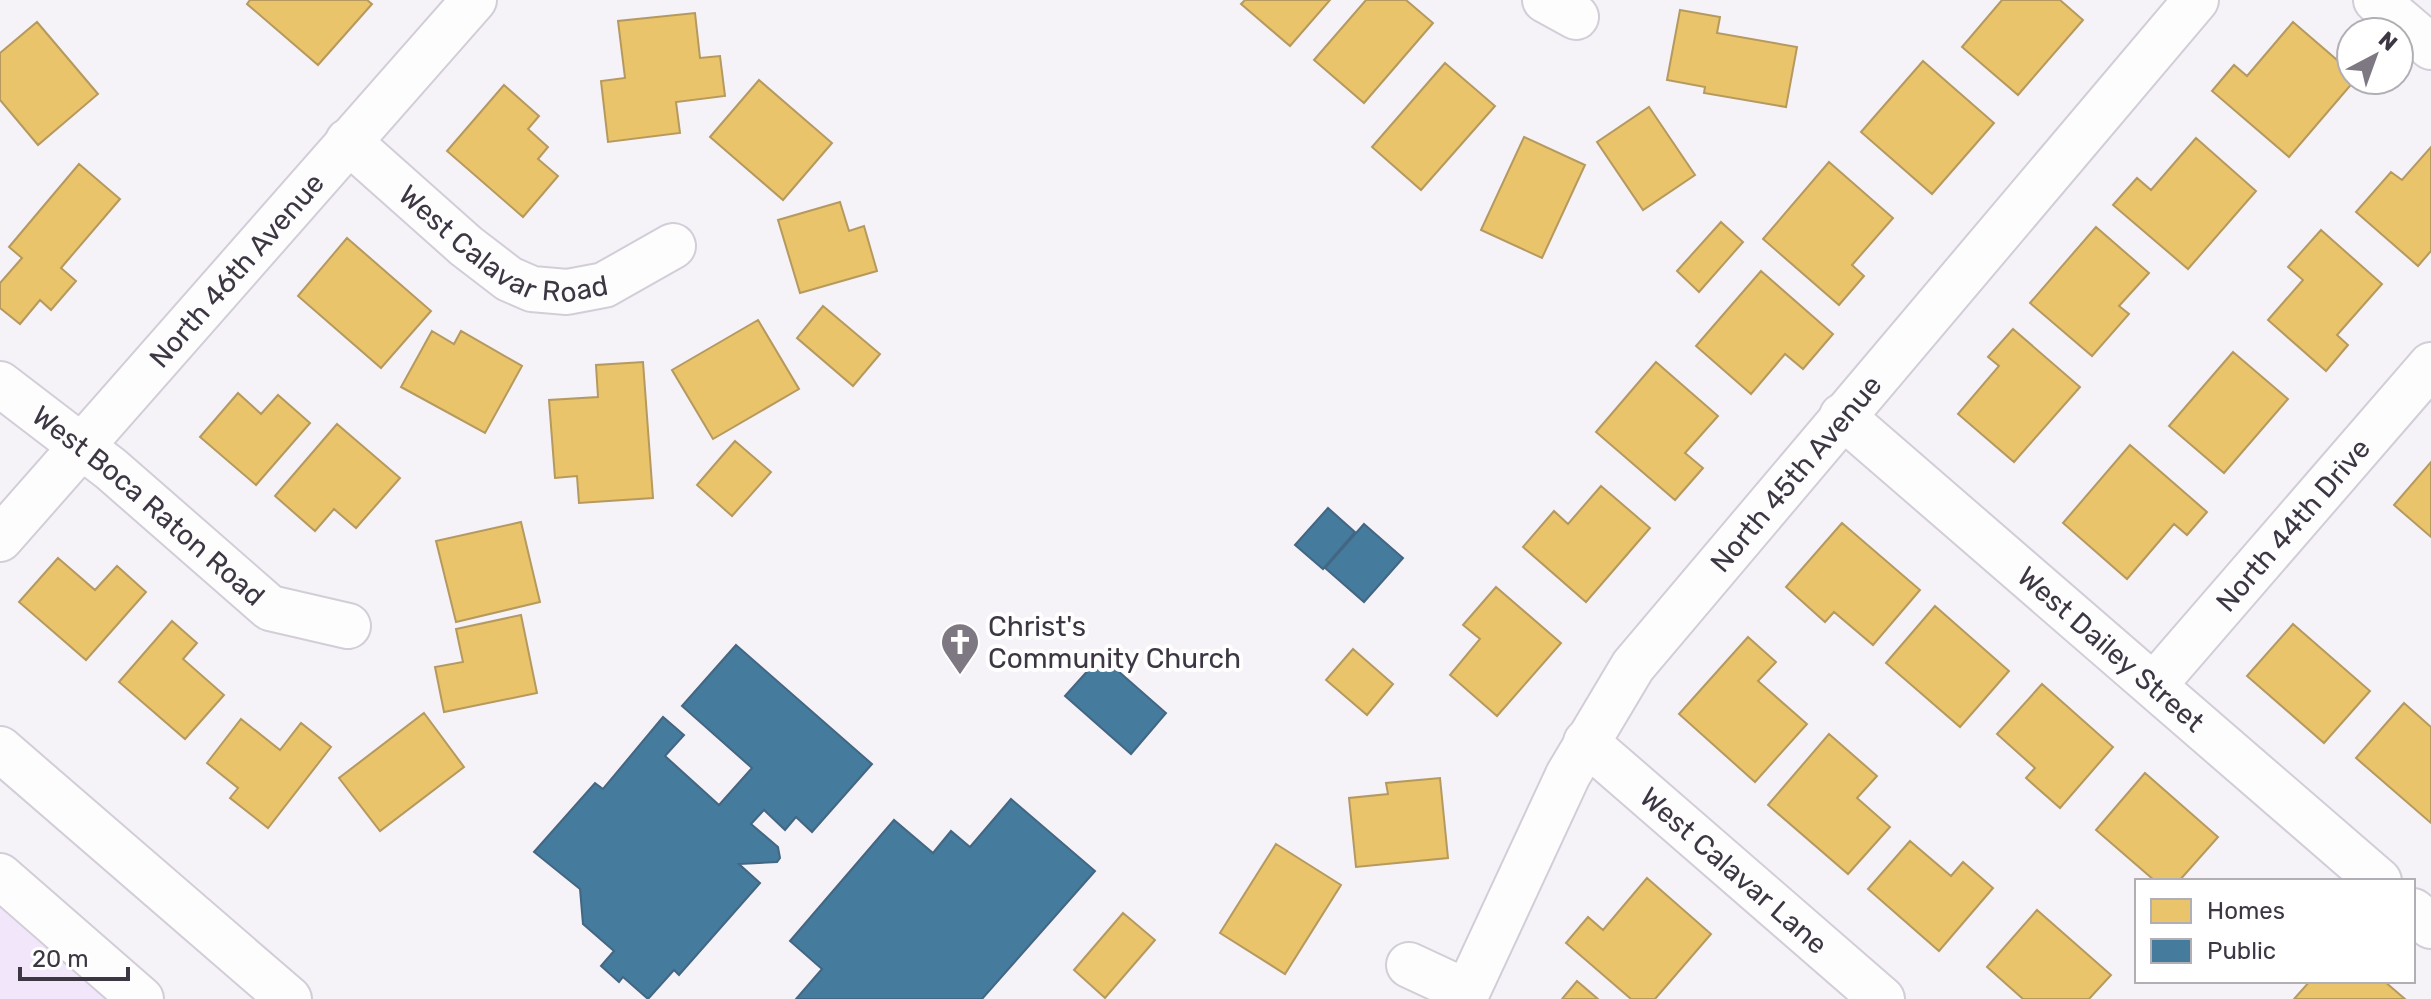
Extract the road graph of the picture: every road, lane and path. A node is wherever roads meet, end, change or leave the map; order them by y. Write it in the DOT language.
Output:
graph roads {
  1 [pos="474,0"];
  2 [pos="2196,0"];
  3 [pos="2376,0"];
  4 [pos="2431,47"];
  5 [pos="348,141"];
  6 [pos="673,246"];
  7 [pos="2431,365"];
  8 [pos="0,384"];
  9 [pos="1842,416"];
  10 [pos="81,447"];
  11 [pos="0,539"];
  12 [pos="348,626"];
  13 [pos="2154,685"];
  14 [pos="1586,742"];
  15 [pos="0,749"];
  16 [pos="0,876"];
  17 [pos="2377,879"];
  18 [pos="2415,913"];
  19 [pos="2431,926"];
  20 [pos="1409,965"];
  21 [pos="1466,995"];
  22 [pos="141,999"];
  23 [pos="289,999"];
  24 [pos="1882,999"];
  1 -- 5 [label="street, North 46th Avenue"];
  2 -- 9 [label="street, North 45th Avenue"];
  3 -- 4 [label="street"];
  5 -- 6 [label="street, West Calavar Road"];
  5 -- 10 [label="street, North 46th Avenue"];
  7 -- 13 [label="street, North 44th Drive"];
  8 -- 10 [label="street, West Boca Raton Road"];
  9 -- 13 [label="street, West Dailey Street"];
  9 -- 14 [label="street, North 45th Avenue"];
  10 -- 11 [label="street, North 46th Avenue"];
  10 -- 12 [label="street, West Boca Raton Road"];
  13 -- 17 [label="street, West Dailey Street"];
  14 -- 21 [label="street, North 45th Avenue"];
  14 -- 24 [label="street, West Calavar Lane"];
  15 -- 23 [label="street"];
  16 -- 22 [label="street"];
  18 -- 19 [label="street"];
  20 -- 21 [label="street, North 45th Avenue"];
}
